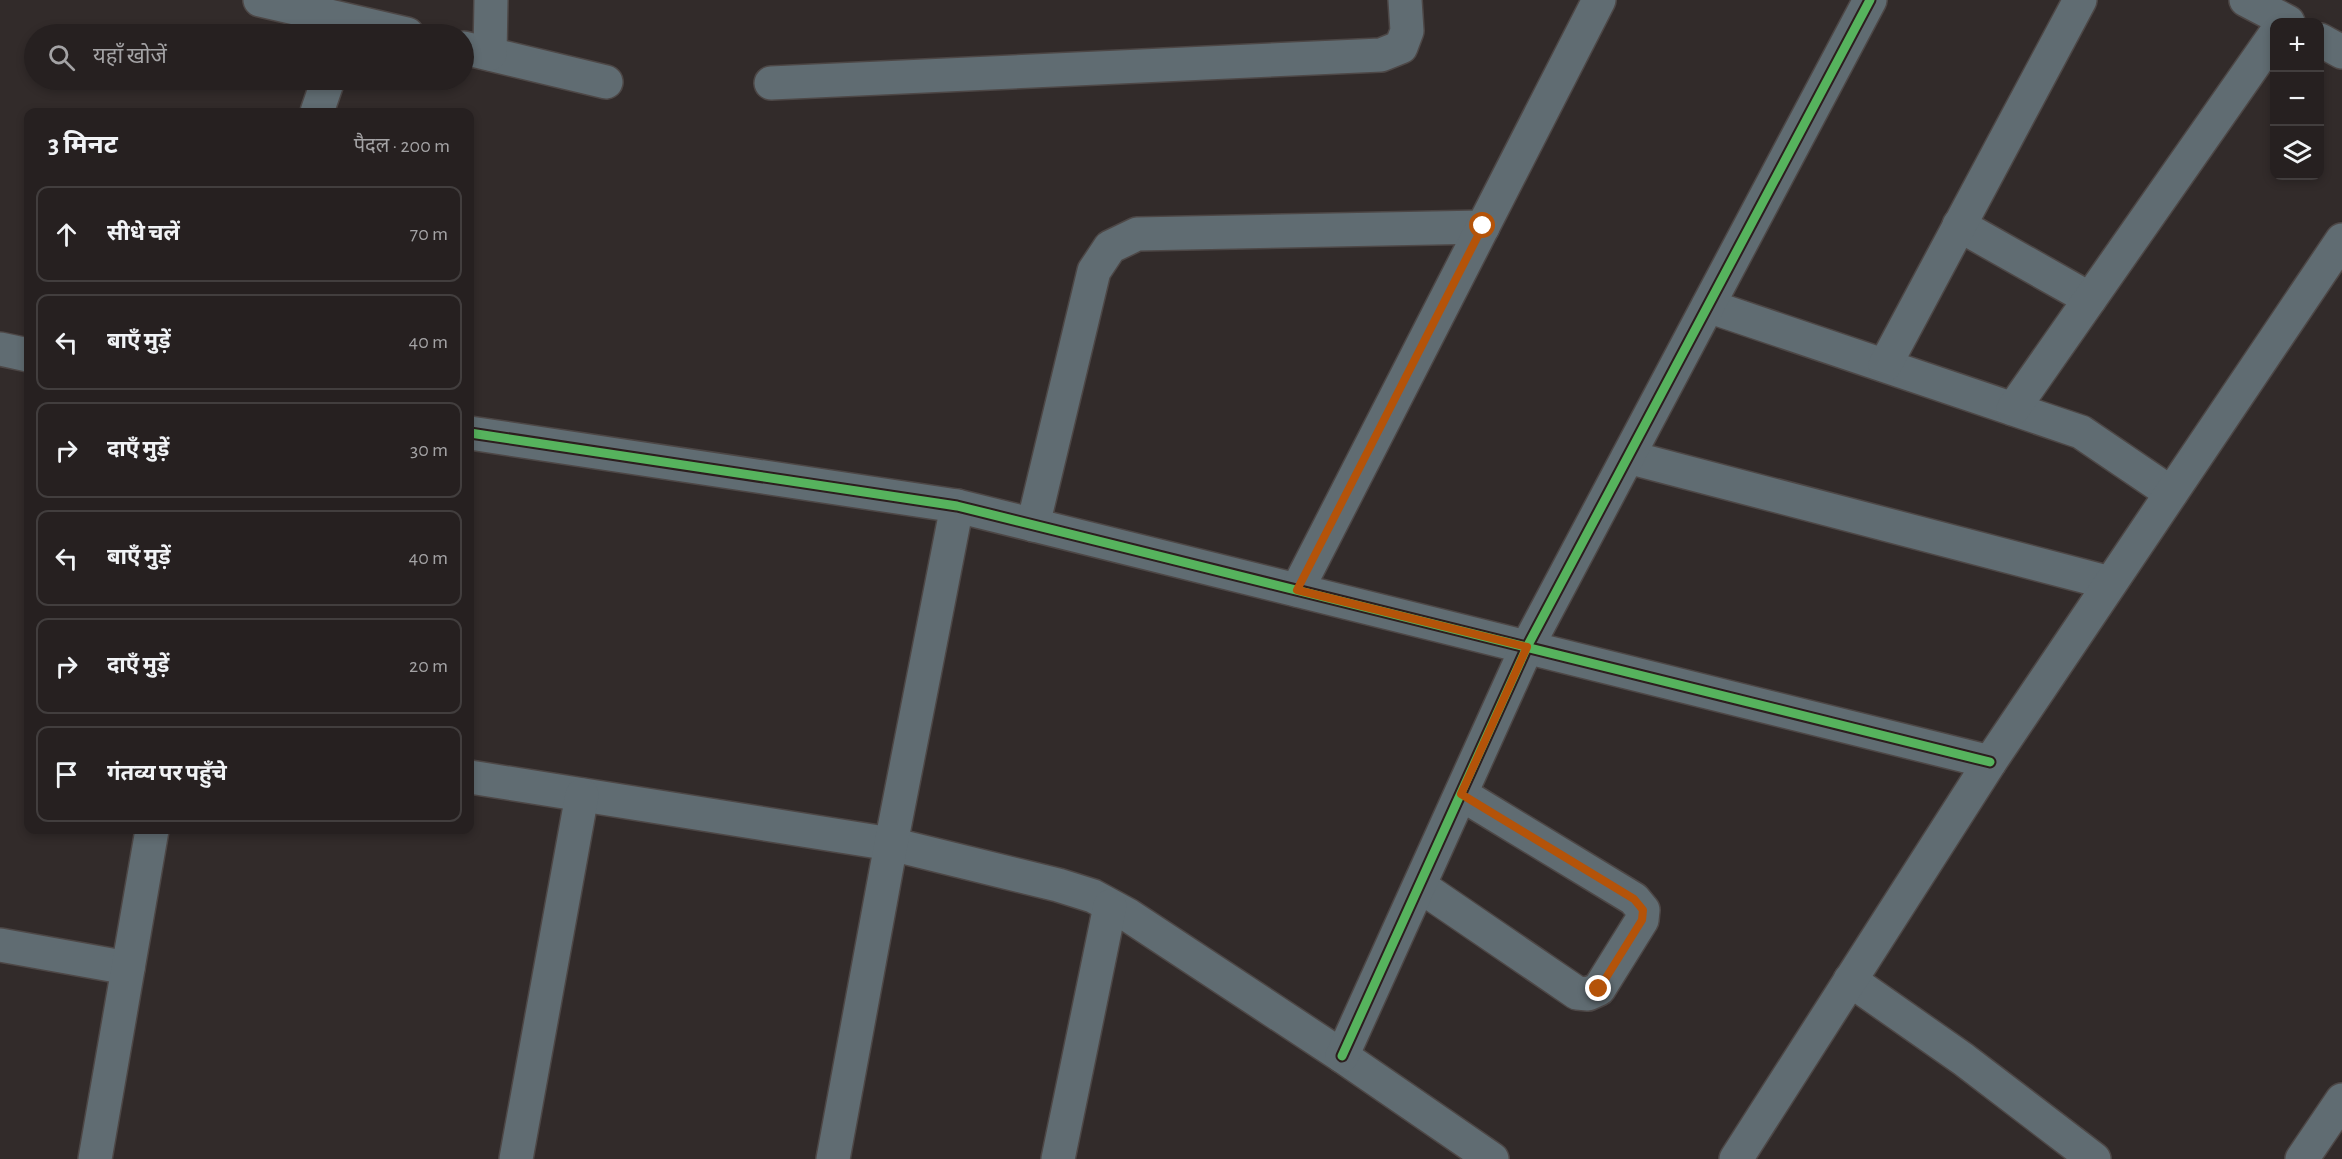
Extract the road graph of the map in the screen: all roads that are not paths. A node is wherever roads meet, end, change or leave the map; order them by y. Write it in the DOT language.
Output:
graph roads {
  1 [pos="260,0"];
  2 [pos="491,0"];
  3 [pos="1405,0"];
  4 [pos="1599,0"];
  5 [pos="1870,0"];
  6 [pos="2080,0"];
  7 [pos="2246,0"];
  8 [pos="346,18"];
  9 [pos="2282,18"];
  10 [pos="369,24"];
  11 [pos="2270,43"];
  12 [pos="2324,43"];
  13 [pos="477,51"];
  14 [pos="2342,52"];
  15 [pos="606,82"];
  16 [pos="771,83"];
  17 [pos="325,90"];
  18 [pos="318,108"];
  19 [pos="1959,225"];
  20 [pos="1483,226"];
  21 [pos="2342,240"];
  22 [pos="2090,299"];
  23 [pos="1708,306"];
  24 [pos="0,349"];
  25 [pos="24,354"];
  26 [pos="1885,365"];
  27 [pos="2013,409"];
  28 [pos="474,434"];
  29 [pos="1628,457"];
  30 [pos="2171,493"];
  31 [pos="957,506"];
  32 [pos="1033,525"];
  33 [pos="2110,583"];
  34 [pos="1297,590"];
  35 [pos="1527,647"];
  36 [pos="1990,762"];
  37 [pos="474,778"];
  38 [pos="1461,794"];
  39 [pos="582,795"];
  40 [pos="151,834"];
  41 [pos="891,844"];
  42 [pos="1420,886"];
  43 [pos="1110,906"];
  44 [pos="0,945"];
  45 [pos="128,968"];
  46 [pos="1850,980"];
  47 [pos="1342,1056"];
  48 [pos="2342,1100"];
  49 [pos="95,1159"];
  50 [pos="516,1159"];
  51 [pos="833,1159"];
  52 [pos="1058,1159"];
  53 [pos="1492,1159"];
  54 [pos="1736,1159"];
  55 [pos="2094,1159"];
  56 [pos="2302,1159"];
  1 -- 8 [label="street"];
  2 -- 13 [label="street"];
  3 -- 16 [label="street"];
  4 -- 20 [label="street"];
  5 -- 23 [label="street"];
  6 -- 19 [label="street"];
  7 -- 9 [label="street"];
  8 -- 10 [label="street"];
  11 -- 22 [label="street"];
  12 -- 14 [label="street"];
  13 -- 15 [label="street"];
  17 -- 18 [label="street"];
  19 -- 22 [label="street"];
  19 -- 26 [label="street"];
  20 -- 32 [label="street"];
  20 -- 34 [label="street"];
  21 -- 30 [label="street"];
  22 -- 27 [label="street"];
  23 -- 26 [label="street"];
  23 -- 29 [label="street"];
  24 -- 25 [label="street"];
  26 -- 27 [label="street"];
  27 -- 30 [label="street"];
  28 -- 31 [label="street"];
  29 -- 33 [label="street"];
  29 -- 35 [label="street"];
  30 -- 33 [label="street"];
  31 -- 32 [label="street"];
  31 -- 41 [label="street"];
  32 -- 34 [label="street"];
  33 -- 36 [label="street"];
  34 -- 35 [label="street"];
  35 -- 36 [label="street"];
  35 -- 38 [label="street"];
  36 -- 46 [label="street"];
  37 -- 39 [label="street"];
  38 -- 42 [label="street"];
  38 -- 42 [label="street"];
  39 -- 41 [label="street"];
  39 -- 50 [label="street"];
  40 -- 45 [label="street"];
  41 -- 43 [label="street"];
  41 -- 51 [label="street"];
  42 -- 47 [label="street"];
  43 -- 47 [label="street"];
  43 -- 52 [label="street"];
  44 -- 45 [label="street"];
  45 -- 49 [label="street"];
  46 -- 54 [label="street"];
  46 -- 55 [label="street"];
  47 -- 53 [label="street"];
  48 -- 56 [label="street"];
}
